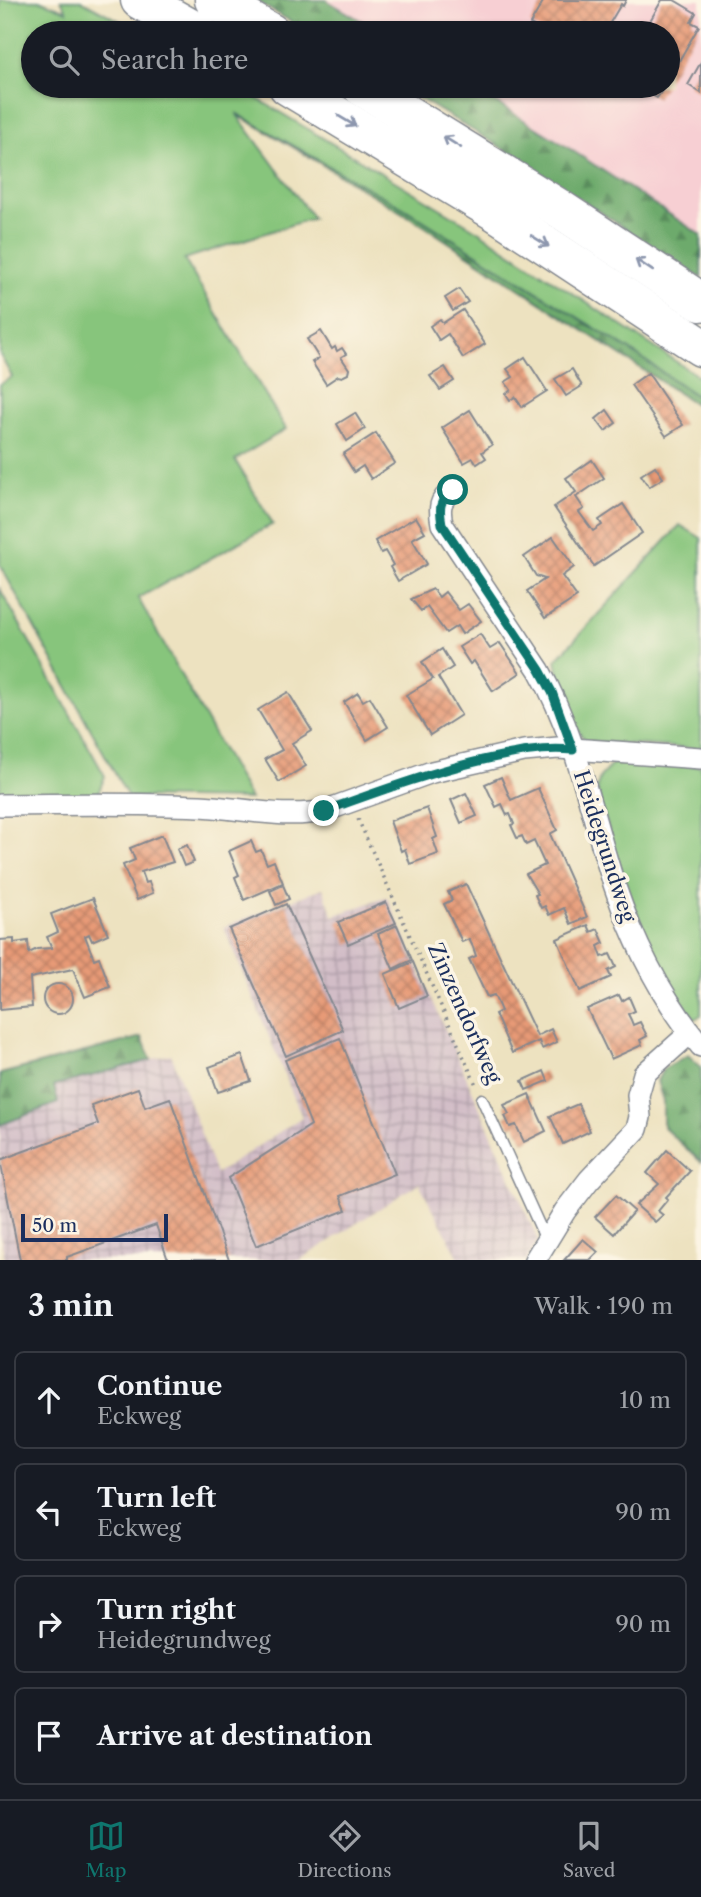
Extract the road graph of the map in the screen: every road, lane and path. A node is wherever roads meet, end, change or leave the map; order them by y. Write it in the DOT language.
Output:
graph roads {
  1 [pos="141,0"];
  2 [pos="214,0"];
  3 [pos="178,21"];
  4 [pos="250,21"];
  5 [pos="308,98"];
  6 [pos="380,98"];
  7 [pos="701,302"];
  8 [pos="701,347"];
  9 [pos="453,490"];
  10 [pos="573,750"];
  11 [pos="701,758"];
  12 [pos="350,802"];
  13 [pos="0,806"];
  14 [pos="696,1040"];
  15 [pos="482,1099"];
  16 [pos="546,1240"];
  17 [pos="534,1260"];
  1 -- 3 [label="highway"];
  2 -- 4 [label="highway"];
  5 -- 8 [label="highway, one-way"];
  7 -- 6 [label="highway, one-way"];
  9 -- 10 [label="street"];
  10 -- 11 [label="street"];
  10 -- 12 [label="street, Heidegrundweg"];
  10 -- 14 [label="street, Heidegrundweg"];
  12 -- 13 [label="street, Heidegrundweg"];
  12 -- 15 [label="path, Zinzendorfweg"];
  14 -- 16 [label="street"];
  15 -- 16 [label="lane, Zinzendorfweg"];
  16 -- 17 [label="street"];
}
